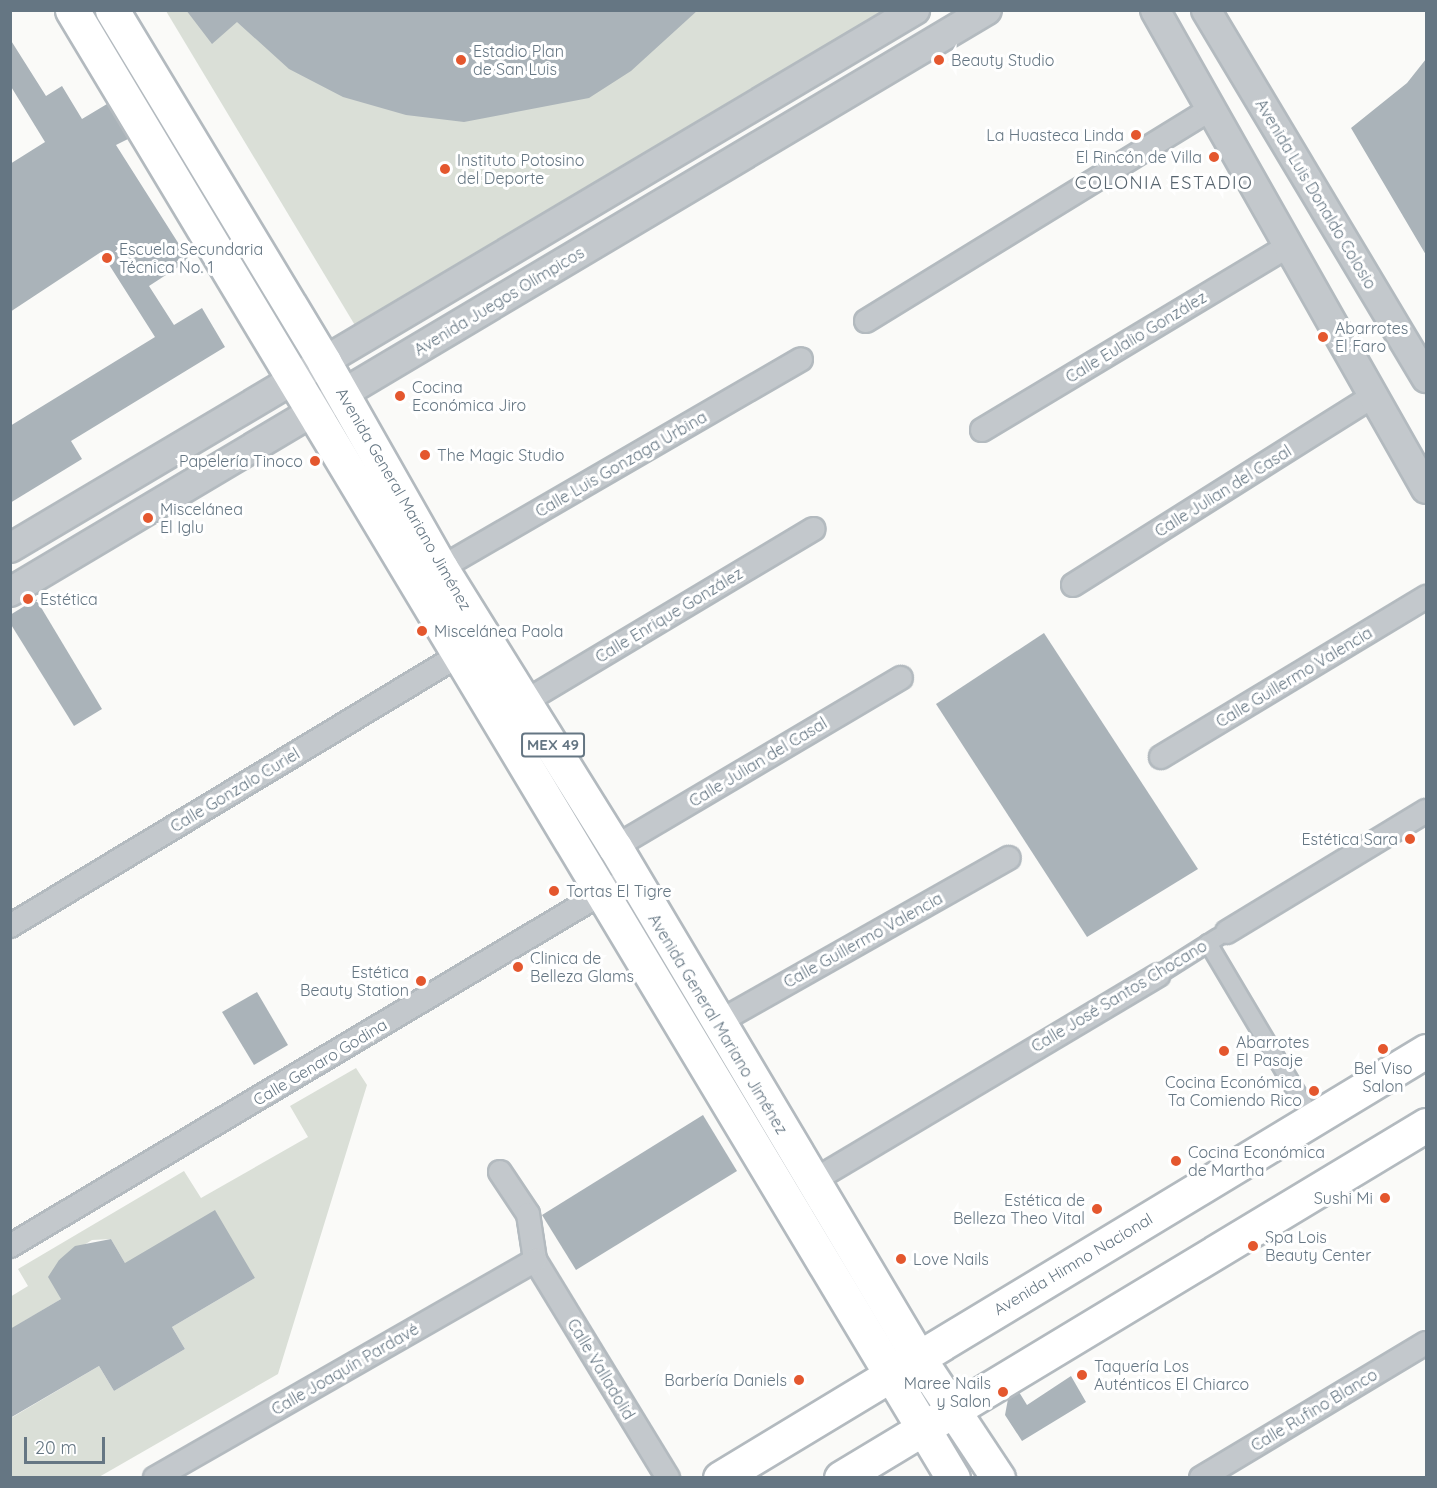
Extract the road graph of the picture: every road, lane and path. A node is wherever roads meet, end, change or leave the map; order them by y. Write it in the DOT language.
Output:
graph roads {
  1 [pos="72,10"];
  2 [pos="112,10"];
  3 [pos="915,10"];
  4 [pos="987,10"];
  5 [pos="1155,10"];
  6 [pos="1206,10"];
  7 [pos="1212,108"];
  8 [pos="1290,245"];
  9 [pos="866,321"];
  10 [pos="801,359"];
  11 [pos="324,362"];
  12 [pos="1426,378"];
  13 [pos="294,380"];
  14 [pos="342,394"];
  15 [pos="1373,396"];
  16 [pos="313,412"];
  17 [pos="982,430"];
  18 [pos="1425,481"];
  19 [pos="813,529"];
  20 [pos="10,548"];
  21 [pos="441,568"];
  22 [pos="1073,585"];
  23 [pos="10,592"];
  24 [pos="1426,597"];
  25 [pos="459,655"];
  26 [pos="900,678"];
  27 [pos="526,701"];
  28 [pos="1161,757"];
  29 [pos="1426,811"];
  30 [pos="615,847"];
  31 [pos="1009,858"];
  32 [pos="615,886"];
  33 [pos="10,926"];
  34 [pos="1217,938"];
  35 [pos="1158,975"];
  36 [pos="717,1023"];
  37 [pos="1423,1060"];
  38 [pos="1312,1120"];
  39 [pos="1426,1125"];
  40 [pos="500,1172"];
  41 [pos="813,1181"];
  42 [pos="10,1246"];
  43 [pos="535,1260"];
  44 [pos="1426,1343"];
  45 [pos="904,1365"];
  46 [pos="953,1409"];
  47 [pos="924,1428"];
  48 [pos="155,1478"];
  49 [pos="668,1478"];
  50 [pos="720,1478"];
  51 [pos="841,1478"];
  52 [pos="953,1478"];
  53 [pos="998,1478"];
  54 [pos="1201,1478"];
  1 -- 13 [label="main road, Avenida General Mariano Jiménez / MEX 49"];
  2 -- 11 [label="main road, Avenida General Mariano Jiménez / MEX 49"];
  3 -- 11 [label="street"];
  4 -- 14 [label="street, Avenida Juegos Olímpicos"];
  5 -- 7 [label="street"];
  6 -- 12 [label="street, Avenida Luis Donaldo Colosio"];
  7 -- 8 [label="street"];
  7 -- 9 [label="street"];
  8 -- 15 [label="street"];
  8 -- 17 [label="street, Calle Eulalio González"];
  10 -- 21 [label="street, Calle Luis Gonzaga Urbina"];
  11 -- 13 [label="street"];
  11 -- 14 [label="main road, Avenida General Mariano Jiménez / MEX 49"];
  13 -- 16 [label="main road, Avenida General Mariano Jiménez / MEX 49"];
  13 -- 20 [label="street"];
  14 -- 16 [label="street, Avenida Juegos Olímpicos"];
  14 -- 21 [label="main road, Avenida General Mariano Jiménez / MEX 49"];
  15 -- 18 [label="street"];
  15 -- 22 [label="street, Calle Julian del Casal"];
  16 -- 23 [label="street, Avenida Juegos Olímpicos"];
  16 -- 25 [label="main road, Avenida General Mariano Jiménez / MEX 49"];
  19 -- 27 [label="street, Calle Enrique González"];
  21 -- 27 [label="main road, Avenida General Mariano Jiménez / MEX 49"];
  24 -- 28 [label="street, Calle Guillermo Valencia"];
  25 -- 32 [label="main road, Avenida General Mariano Jiménez / MEX 49"];
  25 -- 33 [label="street, Calle Gonzalo Curiel"];
  26 -- 30 [label="street, Calle Julian del Casal"];
  27 -- 30 [label="main road, Avenida General Mariano Jiménez / MEX 49"];
  29 -- 34 [label="street, Calle José Santos Chocano"];
  30 -- 32 [label="main road, Avenida General Mariano Jiménez / MEX 49"];
  31 -- 36 [label="street, Calle Guillermo Valencia"];
  32 -- 36 [label="main road, Avenida General Mariano Jiménez / MEX 49"];
  32 -- 42 [label="street, Calle Genaro Godina"];
  32 -- 45 [label="main road, Avenida General Mariano Jiménez / MEX 49"];
  34 -- 35 [label="street, Calle José Santos Chocano"];
  34 -- 38 [label="street"];
  35 -- 41 [label="street, Calle José Santos Chocano"];
  36 -- 41 [label="main road, Avenida General Mariano Jiménez / MEX 49"];
  37 -- 38 [label="main road, Avenida Himno Nacional"];
  38 -- 45 [label="main road, Avenida Himno Nacional"];
  39 -- 46 [label="main road"];
  40 -- 43 [label="street"];
  41 -- 45 [label="main road, Avenida General Mariano Jiménez / MEX 49"];
  43 -- 48 [label="street, Calle Joaquín Pardavé"];
  43 -- 49 [label="street, Calle Valladolid"];
  44 -- 54 [label="street, Calle Rufino Blanco"];
  45 -- 46 [label="main road, Avenida General Mariano Jiménez / MEX 49"];
  45 -- 47 [label="main road, Avenida General Mariano Jiménez / MEX 49"];
  45 -- 50 [label="main road, Avenida Himno Nacional"];
  46 -- 47 [label="main road"];
  46 -- 53 [label="main road, Avenida General Mariano Jiménez / MEX 49"];
  47 -- 51 [label="main road"];
  47 -- 52 [label="main road, Avenida General Mariano Jiménez / MEX 49"];
}
